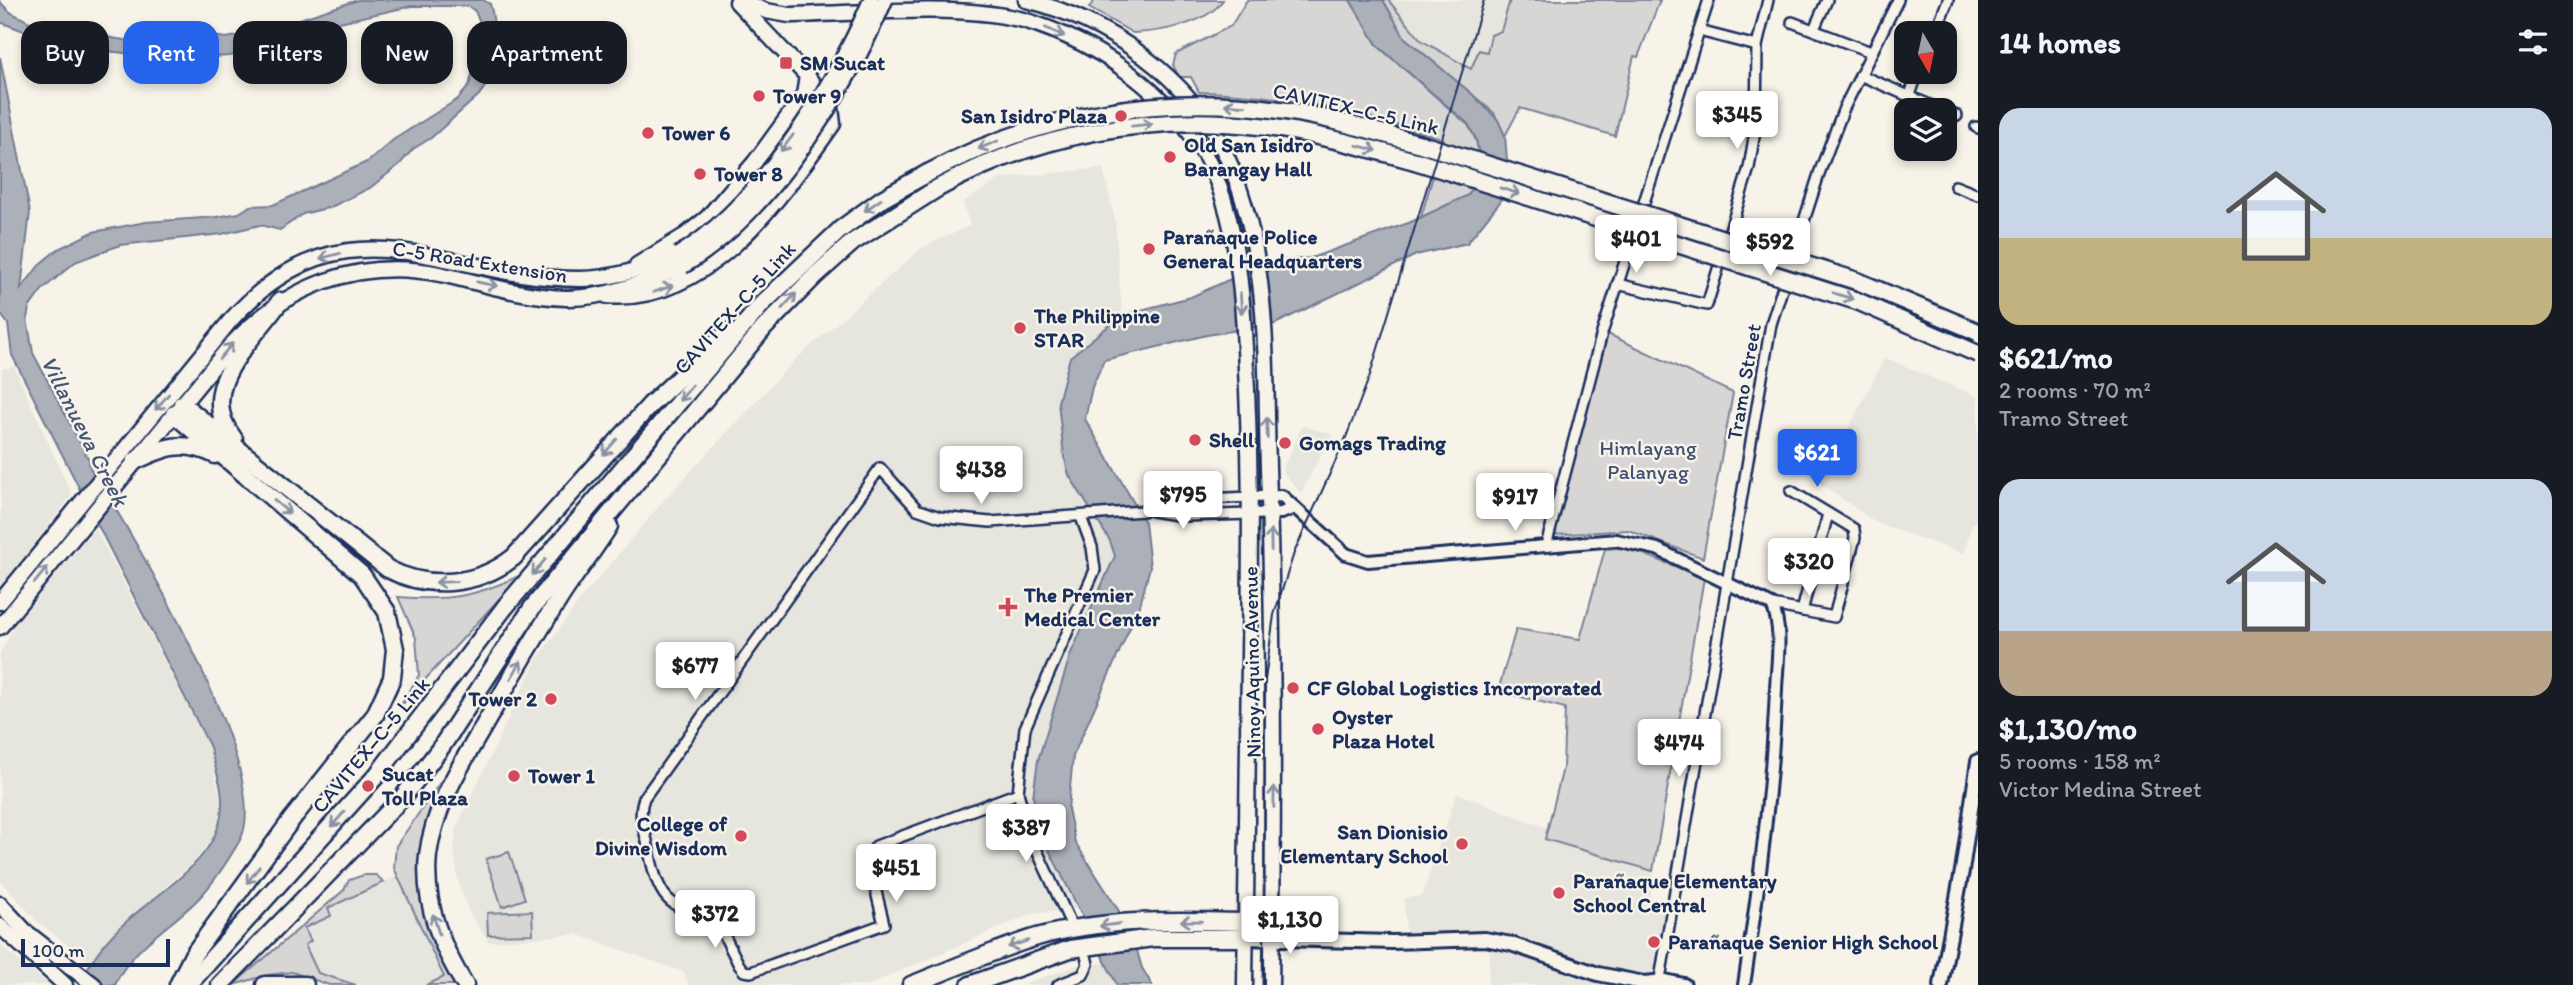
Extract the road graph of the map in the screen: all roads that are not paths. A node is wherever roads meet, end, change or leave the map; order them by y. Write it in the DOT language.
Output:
graph roads {
  1 [pos="738,0"];
  2 [pos="871,0"];
  3 [pos="885,0"];
  4 [pos="1026,0"];
  5 [pos="1709,0"];
  6 [pos="1768,0"];
  7 [pos="1827,0"];
  8 [pos="1898,0"];
  9 [pos="1948,0"];
  10 [pos="853,7"];
  11 [pos="1940,21"];
  12 [pos="1792,22"];
  13 [pos="1814,29"];
  14 [pos="1699,31"];
  15 [pos="1757,46"];
  16 [pos="1871,52"];
  17 [pos="1164,75"];
  18 [pos="1860,75"];
  19 [pos="807,76"];
  20 [pos="1914,84"];
  21 [pos="1150,89"];
  22 [pos="1909,98"];
  23 [pos="785,122"];
  24 [pos="814,150"];
  25 [pos="1224,150"];
  26 [pos="1206,161"];
  27 [pos="1955,186"];
  28 [pos="1978,195"];
  29 [pos="680,260"];
  30 [pos="623,273"];
  31 [pos="1617,284"];
  32 [pos="596,295"];
  33 [pos="280,301"];
  34 [pos="762,304"];
  35 [pos="1978,332"];
  36 [pos="1978,354"];
  37 [pos="178,409"];
  38 [pos="251,460"];
  39 [pos="135,461"];
  40 [pos="230,463"];
  41 [pos="630,489"];
  42 [pos="1791,491"];
  43 [pos="1269,496"];
  44 [pos="1251,497"];
  45 [pos="1295,508"];
  46 [pos="1147,511"];
  47 [pos="1270,513"];
  48 [pos="1251,514"];
  49 [pos="1828,514"];
  50 [pos="1086,516"];
  51 [pos="1546,546"];
  52 [pos="1728,582"];
  53 [pos="0,602"];
  54 [pos="1772,605"];
  55 [pos="1802,611"];
  56 [pos="0,627"];
  57 [pos="1978,761"];
  58 [pos="1018,793"];
  59 [pos="0,904"];
  60 [pos="1077,925"];
  61 [pos="0,926"];
  62 [pos="1246,930"];
  63 [pos="1272,939"];
  64 [pos="1089,950"];
  65 [pos="1659,983"];
  66 [pos="65,985"];
  67 [pos="94,985"];
  68 [pos="178,985"];
  69 [pos="188,985"];
  70 [pos="220,985"];
  71 [pos="265,985"];
  72 [pos="305,985"];
  73 [pos="465,985"];
  74 [pos="911,985"];
  75 [pos="970,985"];
  76 [pos="1058,985"];
  77 [pos="1245,985"];
  78 [pos="1271,985"];
  79 [pos="1684,985"];
  80 [pos="1744,985"];
  81 [pos="1941,985"];
  1 -- 10 [label="main road, Ninoy Aquino Avenue"];
  1 -- 19 [label="main road"];
  2 -- 29 [label="main road, C-5 Road Extension, one-way, bridge"];
  3 -- 29 [label="main road, C-5 Road Extension, bridge"];
  4 -- 17 [label="main road, Ninoy Aquino Avenue"];
  5 -- 14 [label="street"];
  6 -- 15 [label="street"];
  7 -- 13 [label="street"];
  8 -- 16 [label="street, Tramo Street"];
  9 -- 11 [label="street"];
  10 -- 21 [label="main road, Ninoy Aquino Avenue, one-way"];
  12 -- 13 [label="street"];
  13 -- 16 [label="street"];
  14 -- 15 [label="street"];
  14 -- 31 [label="street"];
  15 -- 31 [label="street"];
  16 -- 18 [label="street, Tramo Street"];
  17 -- 21 [label="main road"];
  17 -- 25 [label="main road, Ninoy Aquino Avenue"];
  18 -- 22 [label="street"];
  18 -- 52 [label="street, Tramo Street"];
  19 -- 23 [label="main road"];
  19 -- 24 [label="main road"];
  20 -- 22 [label="street"];
  21 -- 26 [label="main road, Ninoy Aquino Avenue"];
  23 -- 24 [label="main road"];
  23 -- 30 [label="main road"];
  32 -- 24 [label="main road, one-way"];
  25 -- 26 [label="main road"];
  43 -- 25 [label="main road, Ninoy Aquino Avenue, one-way"];
  26 -- 44 [label="main road, Ninoy Aquino Avenue, one-way"];
  27 -- 28 [label="street"];
  29 -- 30 [label="main road, C-5 Road Extension"];
  29 -- 32 [label="main road, C-5 Road Extension"];
  30 -- 53 [label="main road, C-5 Road Extension, one-way"];
  31 -- 51 [label="street"];
  33 -- 32 [label="main road, C-5 Road Extension, one-way"];
  37 -- 33 [label="main road, C-5 Road Extension, one-way"];
  33 -- 38 [label="highway"];
  35 -- 34 [label="highway, CAVITEX–C-5 Link, one-way, bridge"];
  34 -- 38 [label="highway, one-way"];
  34 -- 69 [label="highway, CAVITEX–C-5 Link, one-way"];
  41 -- 36 [label="highway, CAVITEX–C-5 Link, one-way, bridge"];
  37 -- 38 [label="highway"];
  37 -- 39 [label="main road, C-5 Road Extension"];
  37 -- 40 [label="highway"];
  39 -- 40 [label="highway"];
  56 -- 39 [label="main road, C-5 Road Extension, one-way"];
  40 -- 68 [label="highway, one-way"];
  41 -- 70 [label="highway, CAVITEX–C-5 Link"];
  73 -- 41 [label="highway, one-way"];
  42 -- 49 [label="street"];
  43 -- 44 [label="street"];
  43 -- 45 [label="street"];
  43 -- 47 [label="main road, Ninoy Aquino Avenue"];
  44 -- 46 [label="street"];
  44 -- 48 [label="main road, Ninoy Aquino Avenue"];
  45 -- 47 [label="street"];
  45 -- 51 [label="street"];
  46 -- 48 [label="street"];
  46 -- 50 [label="street"];
  47 -- 48 [label="street"];
  63 -- 47 [label="main road, Ninoy Aquino Avenue, one-way"];
  48 -- 62 [label="main road, Ninoy Aquino Avenue"];
  49 -- 55 [label="street"];
  49 -- 55 [label="street"];
  50 -- 58 [label="street"];
  50 -- 58 [label="street"];
  51 -- 52 [label="street"];
  52 -- 54 [label="street"];
  52 -- 65 [label="street, Tramo Street"];
  54 -- 55 [label="street"];
  54 -- 80 [label="street"];
  57 -- 81 [label="main road"];
  58 -- 60 [label="street"];
  59 -- 67 [label="main road"];
  62 -- 60 [label="highway, one-way"];
  60 -- 74 [label="highway, one-way"];
  61 -- 66 [label="main road"];
  62 -- 63 [label="main road"];
  62 -- 64 [label="highway"];
  62 -- 77 [label="main road, Ninoy Aquino Avenue"];
  63 -- 65 [label="main road"];
  63 -- 78 [label="main road, Ninoy Aquino Avenue"];
  64 -- 75 [label="highway"];
  64 -- 76 [label="street"];
  65 -- 79 [label="main road"];
  71 -- 72 [label="highway"];
}
